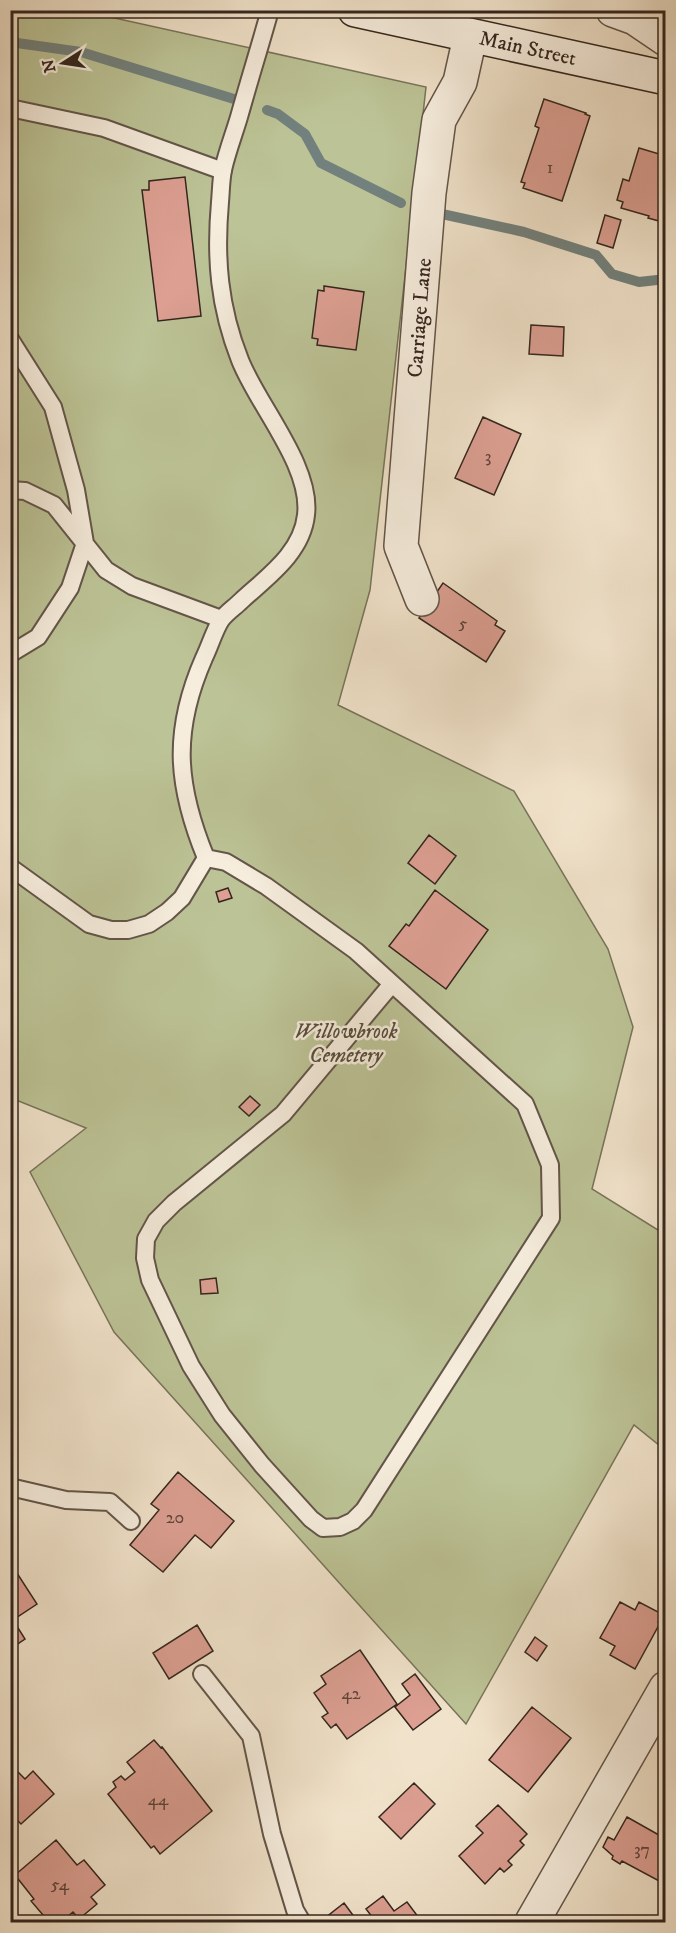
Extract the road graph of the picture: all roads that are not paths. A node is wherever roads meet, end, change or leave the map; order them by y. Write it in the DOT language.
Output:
graph roads {
  1 [pos="270,10"];
  2 [pos="355,10"];
  3 [pos="613,10"];
  4 [pos="470,37"];
  5 [pos="666,39"];
  6 [pos="666,78"];
  7 [pos="10,108"];
  8 [pos="223,171"];
  9 [pos="10,339"];
  10 [pos="10,490"];
  11 [pos="85,543"];
  12 [pos="422,599"];
  13 [pos="221,620"];
  14 [pos="10,654"];
  15 [pos="206,858"];
  16 [pos="10,867"];
  17 [pos="391,985"];
  18 [pos="10,1487"];
  19 [pos="131,1521"];
  20 [pos="202,1674"];
  21 [pos="666,1688"];
  22 [pos="302,1923"];
  23 [pos="532,1923"];
  1 -- 8 [label="lane"];
  2 -- 4 [label="street, Main Street"];
  3 -- 5 [label="street"];
  4 -- 6 [label="street, Main Street"];
  4 -- 12 [label="street, Carriage Lane"];
  7 -- 8 [label="lane"];
  8 -- 13 [label="lane"];
  9 -- 11 [label="lane"];
  10 -- 11 [label="lane"];
  11 -- 13 [label="lane"];
  11 -- 14 [label="lane"];
  13 -- 15 [label="lane"];
  15 -- 16 [label="lane"];
  15 -- 17 [label="lane"];
  17 -- 17 [label="lane"];
  18 -- 19 [label="lane"];
  20 -- 22 [label="lane"];
  21 -- 23 [label="street"];
}
